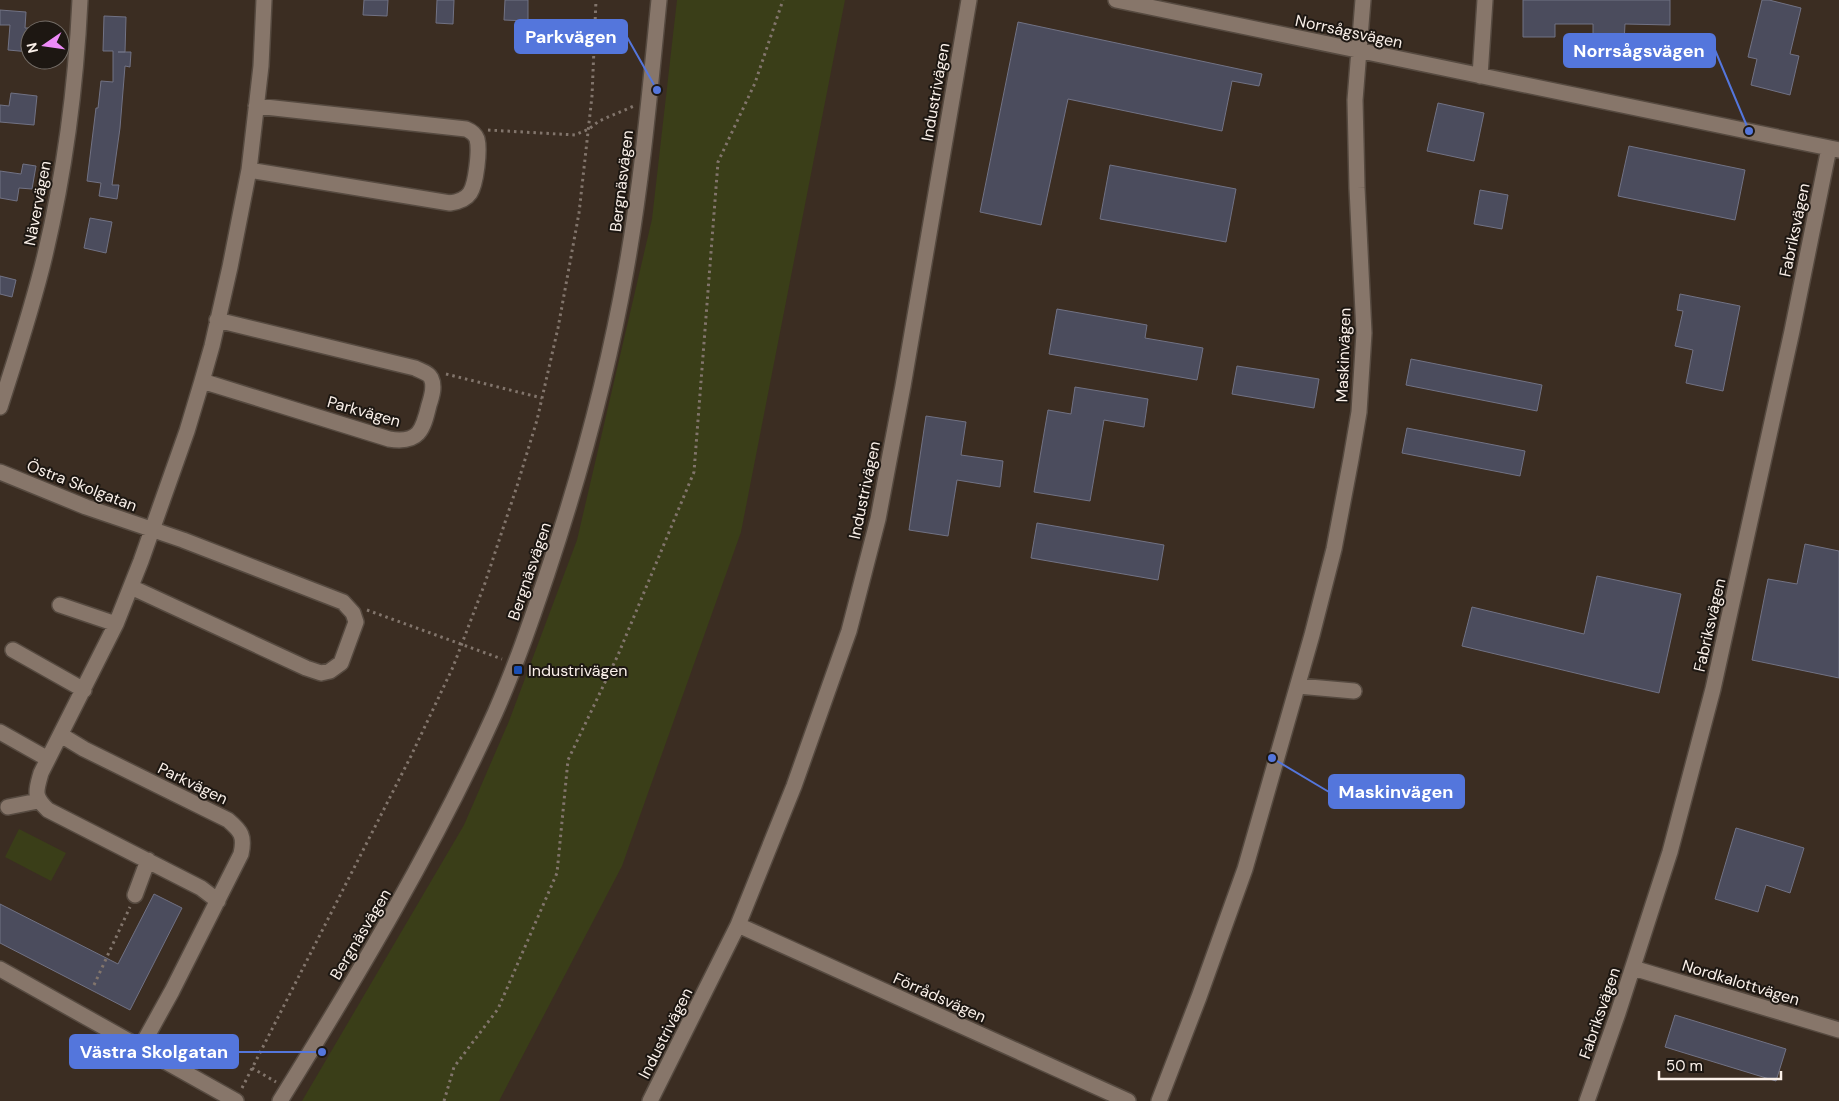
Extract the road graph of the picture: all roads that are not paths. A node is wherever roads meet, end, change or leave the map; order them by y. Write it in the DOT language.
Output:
graph roads {
  1 [pos="80,0"];
  2 [pos="264,0"];
  3 [pos="659,0"];
  4 [pos="969,0"];
  5 [pos="1116,0"];
  6 [pos="1363,0"];
  7 [pos="1485,0"];
  8 [pos="1359,51"];
  9 [pos="1480,76"];
  10 [pos="256,106"];
  11 [pos="1834,149"];
  12 [pos="249,170"];
  13 [pos="218,320"];
  14 [pos="202,381"];
  15 [pos="0,407"];
  16 [pos="0,472"];
  17 [pos="151,529"];
  18 [pos="131,587"];
  19 [pos="60,605"];
  20 [pos="116,624"];
  21 [pos="13,650"];
  22 [pos="1298,686"];
  23 [pos="84,690"];
  24 [pos="1354,692"];
  25 [pos="0,732"];
  26 [pos="60,735"];
  27 [pos="48,758"];
  28 [pos="38,801"];
  29 [pos="8,807"];
  30 [pos="148,860"];
  31 [pos="135,895"];
  32 [pos="218,900"];
  33 [pos="738,926"];
  34 [pos="1633,968"];
  35 [pos="0,969"];
  36 [pos="1839,1030"];
  37 [pos="141,1047"];
  38 [pos="236,1101"];
  39 [pos="280,1101"];
  40 [pos="650,1101"];
  41 [pos="1128,1101"];
  42 [pos="1159,1101"];
  43 [pos="1587,1101"];
  1 -- 15 [label="street, Nävervägen"];
  2 -- 10 [label="street"];
  3 -- 39 [label="street, Bergnäsvägen"];
  4 -- 33 [label="street, Industrivägen"];
  5 -- 8 [label="street, Norrsågsvägen"];
  6 -- 8 [label="street, Maskinvägen"];
  7 -- 9 [label="street"];
  8 -- 9 [label="street, Norrsågsvägen"];
  8 -- 22 [label="street, Maskinvägen"];
  9 -- 11 [label="street, Norrsågsvägen"];
  10 -- 12 [label="street"];
  10 -- 12 [label="street"];
  11 -- 34 [label="street, Fabriksvägen"];
  12 -- 13 [label="street"];
  13 -- 14 [label="street"];
  13 -- 14 [label="street, Parkvägen"];
  14 -- 17 [label="street"];
  16 -- 17 [label="street, Östra Skolgatan"];
  17 -- 18 [label="street"];
  17 -- 18 [label="street"];
  18 -- 20 [label="street"];
  19 -- 20 [label="street"];
  20 -- 23 [label="street"];
  21 -- 23 [label="street"];
  22 -- 24 [label="street"];
  22 -- 42 [label="street, Maskinvägen"];
  23 -- 26 [label="street"];
  25 -- 27 [label="street"];
  26 -- 27 [label="street"];
  26 -- 32 [label="street, Parkvägen"];
  27 -- 28 [label="street"];
  28 -- 29 [label="street"];
  28 -- 30 [label="street"];
  30 -- 31 [label="street"];
  30 -- 32 [label="street"];
  32 -- 37 [label="street, Parkvägen"];
  33 -- 40 [label="street, Industrivägen"];
  33 -- 41 [label="street, Förrådsvägen"];
  34 -- 36 [label="street, Nordkalottvägen"];
  34 -- 43 [label="street, Fabriksvägen"];
  35 -- 37 [label="street"];
  37 -- 38 [label="street"];
}
